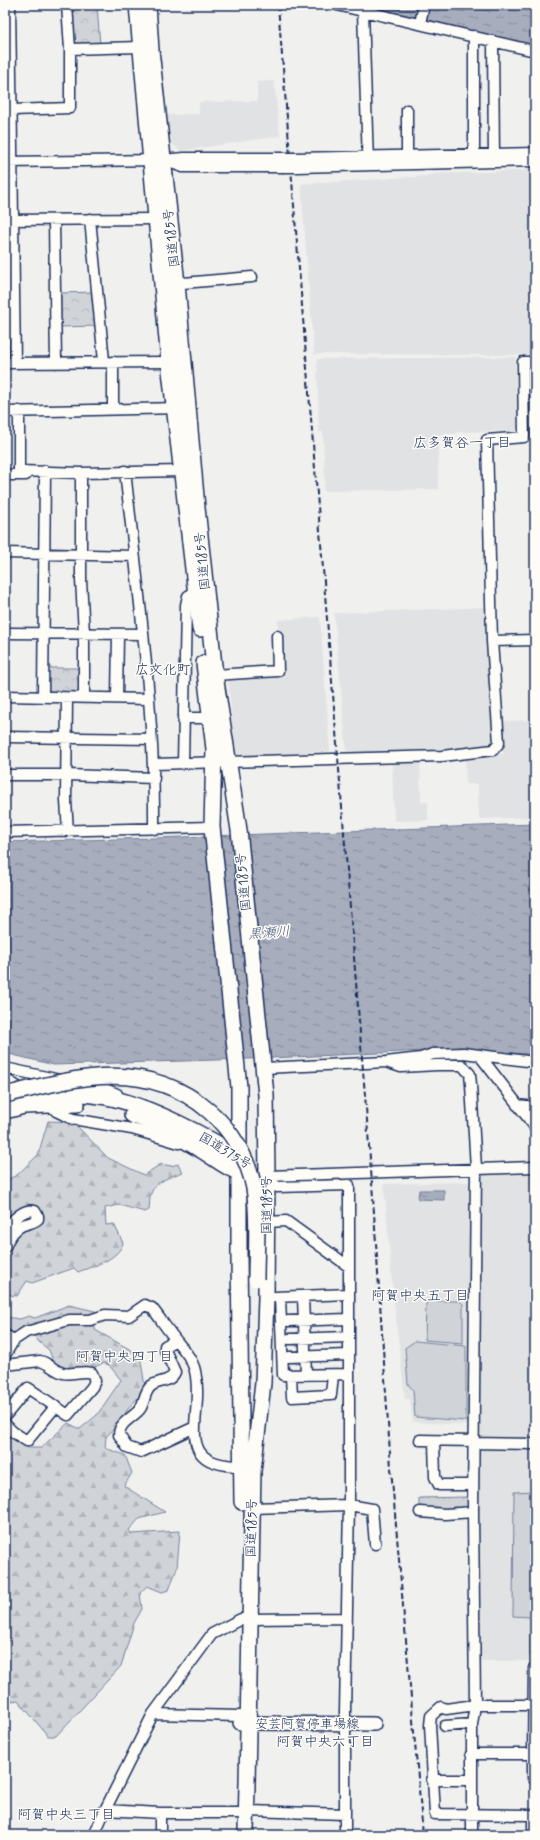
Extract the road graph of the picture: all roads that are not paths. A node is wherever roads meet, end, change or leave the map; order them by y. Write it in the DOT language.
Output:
graph roads {
  1 [pos="10,5"];
  2 [pos="66,5"];
  3 [pos="137,5"];
  4 [pos="148,5"];
  5 [pos="337,5"];
  6 [pos="424,5"];
  7 [pos="363,11"];
  8 [pos="420,23"];
  9 [pos="474,36"];
  10 [pos="493,41"];
  11 [pos="140,47"];
  12 [pos="70,49"];
  13 [pos="535,51"];
  14 [pos="12,110"];
  15 [pos="407,110"];
  16 [pos="535,153"];
  17 [pos="407,156"];
  18 [pos="474,158"];
  19 [pos="494,158"];
  20 [pos="437,159"];
  21 [pos="157,160"];
  22 [pos="368,161"];
  23 [pos="535,161"];
  24 [pos="8,162"];
  25 [pos="90,219"];
  26 [pos="156,219"];
  27 [pos="9,220"];
  28 [pos="54,220"];
  29 [pos="10,254"];
  30 [pos="252,277"];
  31 [pos="170,284"];
  32 [pos="109,362"];
  33 [pos="169,362"];
  34 [pos="535,362"];
  35 [pos="10,363"];
  36 [pos="56,363"];
  37 [pos="182,407"];
  38 [pos="113,409"];
  39 [pos="5,412"];
  40 [pos="19,412"];
  41 [pos="45,471"];
  42 [pos="125,471"];
  43 [pos="182,471"];
  44 [pos="81,473"];
  45 [pos="5,475"];
  46 [pos="5,553"];
  47 [pos="44,554"];
  48 [pos="81,555"];
  49 [pos="134,556"];
  50 [pos="196,592"];
  51 [pos="5,633"];
  52 [pos="44,633"];
  53 [pos="84,633"];
  54 [pos="143,634"];
  55 [pos="118,635"];
  56 [pos="276,636"];
  57 [pos="535,640"];
  58 [pos="492,642"];
  59 [pos="216,675"];
  60 [pos="5,696"];
  61 [pos="43,697"];
  62 [pos="67,698"];
  63 [pos="84,698"];
  64 [pos="117,698"];
  65 [pos="148,699"];
  66 [pos="183,718"];
  67 [pos="210,718"];
  68 [pos="5,737"];
  69 [pos="67,737"];
  70 [pos="152,739"];
  71 [pos="221,762"];
  72 [pos="154,764"];
  73 [pos="182,764"];
  74 [pos="5,775"];
  75 [pos="67,775"];
  76 [pos="154,778"];
  77 [pos="154,829"];
  78 [pos="212,829"];
  79 [pos="68,831"];
  80 [pos="5,832"];
  81 [pos="480,1056"];
  82 [pos="386,1062"];
  83 [pos="535,1062"];
  84 [pos="263,1064"];
  85 [pos="5,1068"];
  86 [pos="5,1079"];
  87 [pos="18,1087"];
  88 [pos="5,1095"];
  89 [pos="5,1103"];
  90 [pos="517,1105"];
  91 [pos="535,1107"];
  92 [pos="5,1111"];
  93 [pos="56,1111"];
  94 [pos="159,1115"];
  95 [pos="535,1127"];
  96 [pos="239,1157"];
  97 [pos="220,1162"];
  98 [pos="535,1167"];
  99 [pos="476,1168"];
  100 [pos="238,1173"];
  101 [pos="267,1176"];
  102 [pos="266,1222"];
  103 [pos="5,1228"];
  104 [pos="5,1247"];
  105 [pos="348,1266"];
  106 [pos="253,1279"];
  107 [pos="349,1294"];
  108 [pos="303,1297"];
  109 [pos="273,1298"];
  110 [pos="348,1319"];
  111 [pos="305,1320"];
  112 [pos="288,1321"];
  113 [pos="9,1337"];
  114 [pos="348,1337"];
  115 [pos="288,1339"];
  116 [pos="305,1339"];
  117 [pos="176,1340"];
  118 [pos="5,1355"];
  119 [pos="348,1355"];
  120 [pos="306,1356"];
  121 [pos="289,1357"];
  122 [pos="5,1365"];
  123 [pos="348,1374"];
  124 [pos="291,1375"];
  125 [pos="306,1375"];
  126 [pos="334,1375"];
  127 [pos="56,1406"];
  128 [pos="5,1416"];
  129 [pos="5,1424"];
  130 [pos="195,1427"];
  131 [pos="420,1440"];
  132 [pos="434,1440"];
  133 [pos="474,1442"];
  134 [pos="535,1444"];
  135 [pos="248,1466"];
  136 [pos="473,1484"];
  137 [pos="349,1505"];
  138 [pos="252,1508"];
  139 [pos="420,1512"];
  140 [pos="473,1512"];
  141 [pos="375,1544"];
  142 [pos="346,1618"];
  143 [pos="246,1619"];
  144 [pos="534,1668"];
  145 [pos="474,1705"];
  146 [pos="534,1705"];
  147 [pos="153,1714"];
  148 [pos="243,1721"];
  149 [pos="345,1724"];
  150 [pos="374,1724"];
  151 [pos="472,1724"];
  152 [pos="445,1726"];
  153 [pos="471,1754"];
  154 [pos="533,1754"];
  155 [pos="533,1778"];
  156 [pos="432,1780"];
  157 [pos="471,1780"];
  158 [pos="105,1810"];
  159 [pos="243,1812"];
  160 [pos="160,1813"];
  161 [pos="346,1814"];
  162 [pos="472,1814"];
  163 [pos="534,1815"];
  164 [pos="94,1835"];
  165 [pos="160,1835"];
  166 [pos="240,1835"];
  167 [pos="246,1835"];
  168 [pos="345,1835"];
  169 [pos="472,1835"];
  170 [pos="533,1835"];
  1 -- 14 [label="street"];
  2 -- 12 [label="street"];
  3 -- 11 [label="highway, 国道185号"];
  4 -- 21 [label="highway, 国道185号"];
  5 -- 7 [label="street"];
  6 -- 8 [label="street"];
  7 -- 8 [label="street"];
  7 -- 22 [label="street"];
  8 -- 9 [label="street"];
  9 -- 10 [label="street"];
  9 -- 18 [label="street"];
  10 -- 13 [label="street"];
  10 -- 19 [label="street"];
  11 -- 12 [label="street"];
  11 -- 21 [label="highway, 国道185号"];
  12 -- 14 [label="street"];
  14 -- 24 [label="street"];
  15 -- 17 [label="street"];
  16 -- 19 [label="street"];
  17 -- 20 [label="street"];
  17 -- 22 [label="street"];
  18 -- 19 [label="street"];
  18 -- 20 [label="street"];
  19 -- 23 [label="street"];
  20 -- 22 [label="street"];
  21 -- 22 [label="street, bridge"];
  21 -- 24 [label="street"];
  21 -- 26 [label="highway, 国道185号"];
  21 -- 31 [label="highway, 国道185号"];
  24 -- 27 [label="street"];
  25 -- 26 [label="street"];
  25 -- 28 [label="street"];
  25 -- 32 [label="street"];
  26 -- 31 [label="highway, 国道185号"];
  27 -- 28 [label="street"];
  27 -- 29 [label="street"];
  28 -- 36 [label="street"];
  29 -- 35 [label="street"];
  30 -- 31 [label="street"];
  31 -- 33 [label="highway, 国道185号"];
  31 -- 37 [label="highway, 国道185号"];
  32 -- 33 [label="street"];
  32 -- 36 [label="street"];
  32 -- 38 [label="street"];
  33 -- 37 [label="highway, 国道185号"];
  34 -- 58 [label="street"];
  35 -- 36 [label="street"];
  37 -- 38 [label="street"];
  37 -- 43 [label="highway, 国道185号"];
  37 -- 59 [label="highway, 国道185号"];
  38 -- 40 [label="street"];
  39 -- 40 [label="street"];
  40 -- 41 [label="street"];
  41 -- 44 [label="street"];
  41 -- 45 [label="street"];
  41 -- 47 [label="street"];
  42 -- 43 [label="street"];
  42 -- 44 [label="street"];
  42 -- 49 [label="street"];
  43 -- 50 [label="highway, 国道185号"];
  44 -- 48 [label="street"];
  46 -- 47 [label="street"];
  47 -- 48 [label="street"];
  47 -- 52 [label="street"];
  48 -- 49 [label="street"];
  48 -- 53 [label="street"];
  49 -- 54 [label="street"];
  50 -- 66 [label="street"];
  50 -- 67 [label="highway, 国道185号"];
  51 -- 52 [label="street"];
  52 -- 53 [label="street"];
  52 -- 61 [label="street"];
  53 -- 55 [label="street"];
  53 -- 63 [label="street"];
  54 -- 55 [label="street"];
  54 -- 65 [label="street"];
  55 -- 64 [label="street"];
  56 -- 59 [label="street"];
  57 -- 58 [label="street"];
  58 -- 71 [label="street"];
  59 -- 71 [label="highway, 国道185号"];
  60 -- 61 [label="street"];
  61 -- 62 [label="street"];
  62 -- 63 [label="street"];
  62 -- 69 [label="street"];
  63 -- 64 [label="street"];
  64 -- 65 [label="street"];
  65 -- 70 [label="street"];
  66 -- 67 [label="street"];
  66 -- 73 [label="street"];
  67 -- 71 [label="highway, 国道185号"];
  68 -- 69 [label="street"];
  69 -- 70 [label="street"];
  69 -- 75 [label="street"];
  70 -- 72 [label="street"];
  71 -- 73 [label="street"];
  71 -- 78 [label="highway, 国道185号"];
  71 -- 84 [label="highway, 国道185号"];
  72 -- 73 [label="street"];
  72 -- 76 [label="street"];
  74 -- 75 [label="street"];
  75 -- 76 [label="street"];
  75 -- 79 [label="street"];
  76 -- 77 [label="street"];
  77 -- 78 [label="street"];
  77 -- 79 [label="street"];
  78 -- 96 [label="highway, 国道185号"];
  79 -- 80 [label="street"];
  81 -- 82 [label="street"];
  81 -- 83 [label="street"];
  81 -- 90 [label="street"];
  82 -- 84 [label="street"];
  82 -- 99 [label="street"];
  84 -- 101 [label="highway, 国道185号"];
  85 -- 94 [label="street"];
  86 -- 87 [label="street"];
  88 -- 94 [label="highway, 国道375号"];
  88 -- 106 [label="highway, bridge"];
  89 -- 106 [label="highway"];
  90 -- 91 [label="street"];
  90 -- 95 [label="street"];
  92 -- 97 [label="highway, 国道375号"];
  93 -- 97 [label="street"];
  94 -- 96 [label="highway, 国道375号"];
  96 -- 100 [label="highway, 国道185号"];
  96 -- 101 [label="highway, 国道375号"];
  97 -- 100 [label="highway, 国道375号"];
  98 -- 99 [label="street"];
  99 -- 101 [label="street"];
  99 -- 133 [label="street"];
  100 -- 101 [label="highway, 国道375号"];
  100 -- 135 [label="highway, 国道185号"];
  101 -- 102 [label="highway, 国道185号"];
  101 -- 105 [label="street"];
  102 -- 105 [label="street"];
  102 -- 109 [label="highway, 国道185号"];
  103 -- 104 [label="street"];
  105 -- 107 [label="street"];
  106 -- 135 [label="highway"];
  107 -- 108 [label="street"];
  107 -- 110 [label="street"];
  108 -- 109 [label="street"];
  108 -- 111 [label="street"];
  109 -- 124 [label="street"];
  109 -- 135 [label="highway, 国道185号"];
  110 -- 111 [label="street"];
  110 -- 114 [label="street"];
  111 -- 112 [label="street"];
  111 -- 116 [label="street"];
  113 -- 117 [label="street"];
  113 -- 118 [label="street"];
  114 -- 116 [label="street"];
  114 -- 119 [label="street"];
  115 -- 116 [label="street"];
  116 -- 120 [label="street"];
  117 -- 130 [label="street"];
  117 -- 130 [label="street"];
  119 -- 120 [label="street"];
  119 -- 123 [label="street"];
  120 -- 121 [label="street"];
  120 -- 125 [label="street"];
  122 -- 127 [label="street"];
  123 -- 126 [label="street"];
  123 -- 137 [label="street"];
  124 -- 125 [label="street"];
  124 -- 126 [label="street"];
  125 -- 126 [label="street"];
  127 -- 128 [label="street"];
  127 -- 129 [label="street"];
  130 -- 135 [label="street"];
  131 -- 132 [label="street"];
  132 -- 133 [label="street"];
  132 -- 136 [label="street"];
  133 -- 134 [label="street"];
  133 -- 136 [label="street"];
  135 -- 138 [label="highway, 国道185号"];
  135 -- 143 [label="highway, 国道185号"];
  136 -- 140 [label="street"];
  137 -- 138 [label="street"];
  137 -- 141 [label="street"];
  137 -- 142 [label="street"];
  138 -- 143 [label="highway, 国道185号"];
  139 -- 140 [label="street"];
  140 -- 145 [label="street"];
  142 -- 143 [label="street"];
  142 -- 149 [label="street"];
  143 -- 147 [label="street"];
  143 -- 148 [label="highway, 国道185号"];
  144 -- 146 [label="street"];
  145 -- 146 [label="street"];
  145 -- 151 [label="street"];
  145 -- 156 [label="street"];
  146 -- 154 [label="street"];
  147 -- 148 [label="street"];
  147 -- 158 [label="street"];
  148 -- 149 [label="main road, 安芸阿賀停車場線"];
  148 -- 159 [label="highway, 国道185号"];
  149 -- 150 [label="main road, 安芸阿賀停車場線"];
  149 -- 161 [label="street"];
  151 -- 152 [label="street"];
  151 -- 153 [label="street"];
  153 -- 154 [label="street"];
  153 -- 157 [label="street"];
  154 -- 155 [label="street"];
  156 -- 157 [label="street"];
  156 -- 162 [label="street"];
  157 -- 162 [label="street"];
  158 -- 160 [label="street"];
  158 -- 164 [label="street"];
  159 -- 160 [label="street"];
  159 -- 161 [label="street"];
  159 -- 166 [label="highway, 国道185号"];
  159 -- 167 [label="highway, 国道185号"];
  160 -- 165 [label="street"];
  161 -- 168 [label="street"];
  162 -- 163 [label="street"];
  162 -- 169 [label="street"];
  163 -- 170 [label="street"];
}
